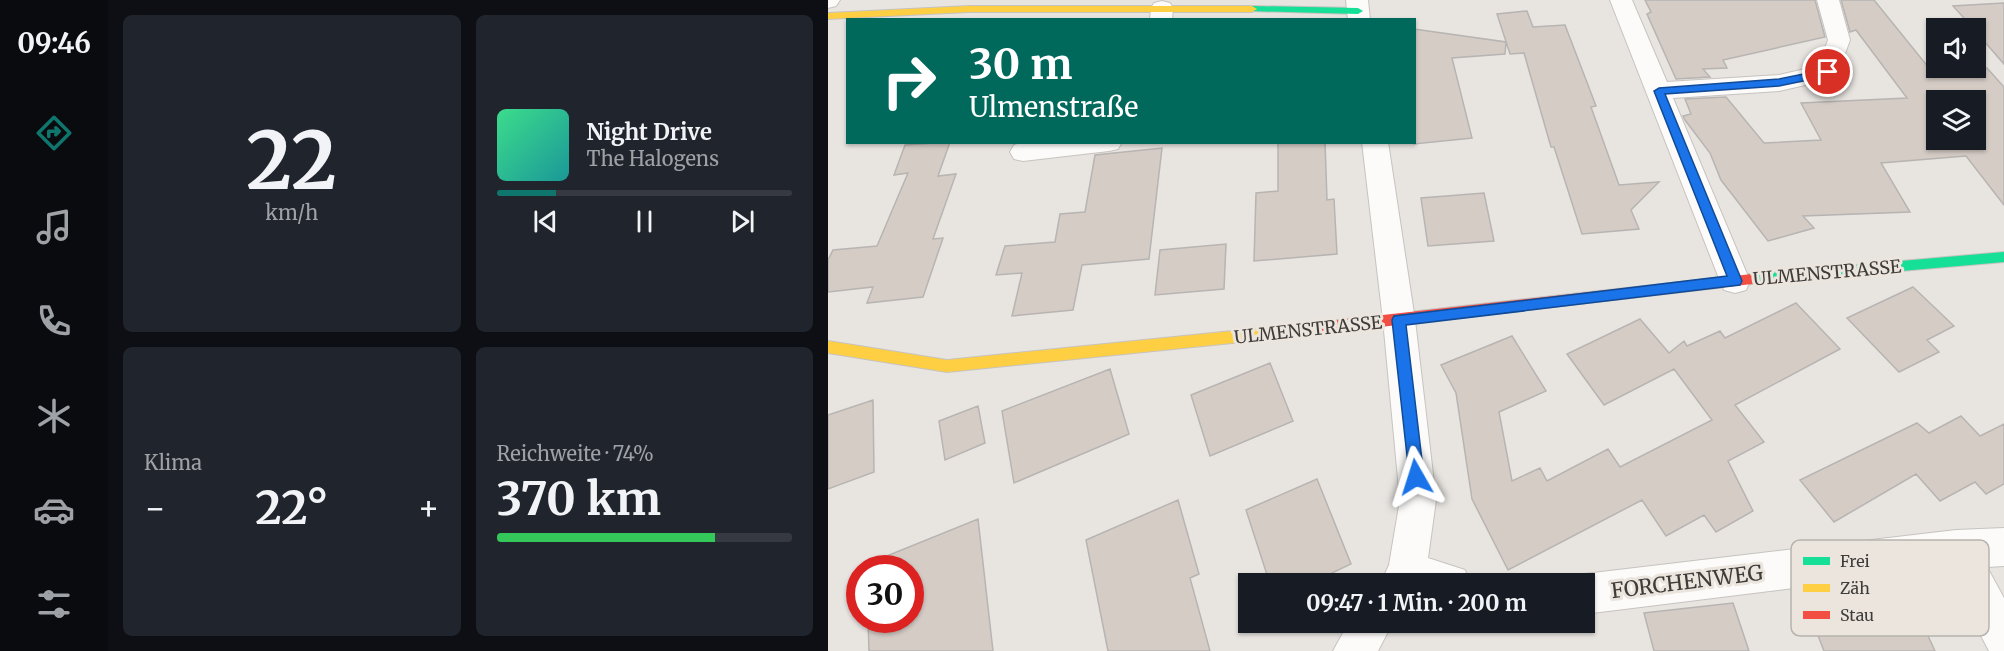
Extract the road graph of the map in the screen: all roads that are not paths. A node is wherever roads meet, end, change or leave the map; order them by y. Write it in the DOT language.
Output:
graph roads {
  1 [pos="1621,0"];
  2 [pos="1828,0"];
  3 [pos="1358,10"];
  4 [pos="1161,14"];
  5 [pos="828,16"];
  6 [pos="1659,91"];
  7 [pos="1093,144"];
  8 [pos="1375,144"];
  9 [pos="1023,152"];
  10 [pos="2004,257"];
  11 [pos="1735,281"];
  12 [pos="1399,320"];
  13 [pos="828,347"];
  14 [pos="2004,547"];
  15 [pos="1989,548"];
  16 [pos="1791,569"];
  17 [pos="1404,573"];
  18 [pos="1595,593"];
  19 [pos="1989,610"];
  20 [pos="1366,633"];
  21 [pos="2004,638"];
  22 [pos="1354,651"];
  1 -- 6 [label="street"];
  2 -- 6 [label="street"];
  3 -- 4 [label="street"];
  4 -- 5 [label="street"];
  6 -- 11 [label="street"];
  7 -- 9 [label="street"];
  8 -- 12 [label="street"];
  10 -- 11 [label="street, ULMENSTRASSE"];
  11 -- 12 [label="street, ULMENSTRASSE"];
  12 -- 13 [label="street, ULMENSTRASSE"];
  12 -- 17 [label="street"];
  14 -- 15 [label="street, FORCHENWEG"];
  16 -- 18 [label="street, FORCHENWEG"];
  19 -- 21 [label="street"];
  20 -- 22 [label="street"];
}
